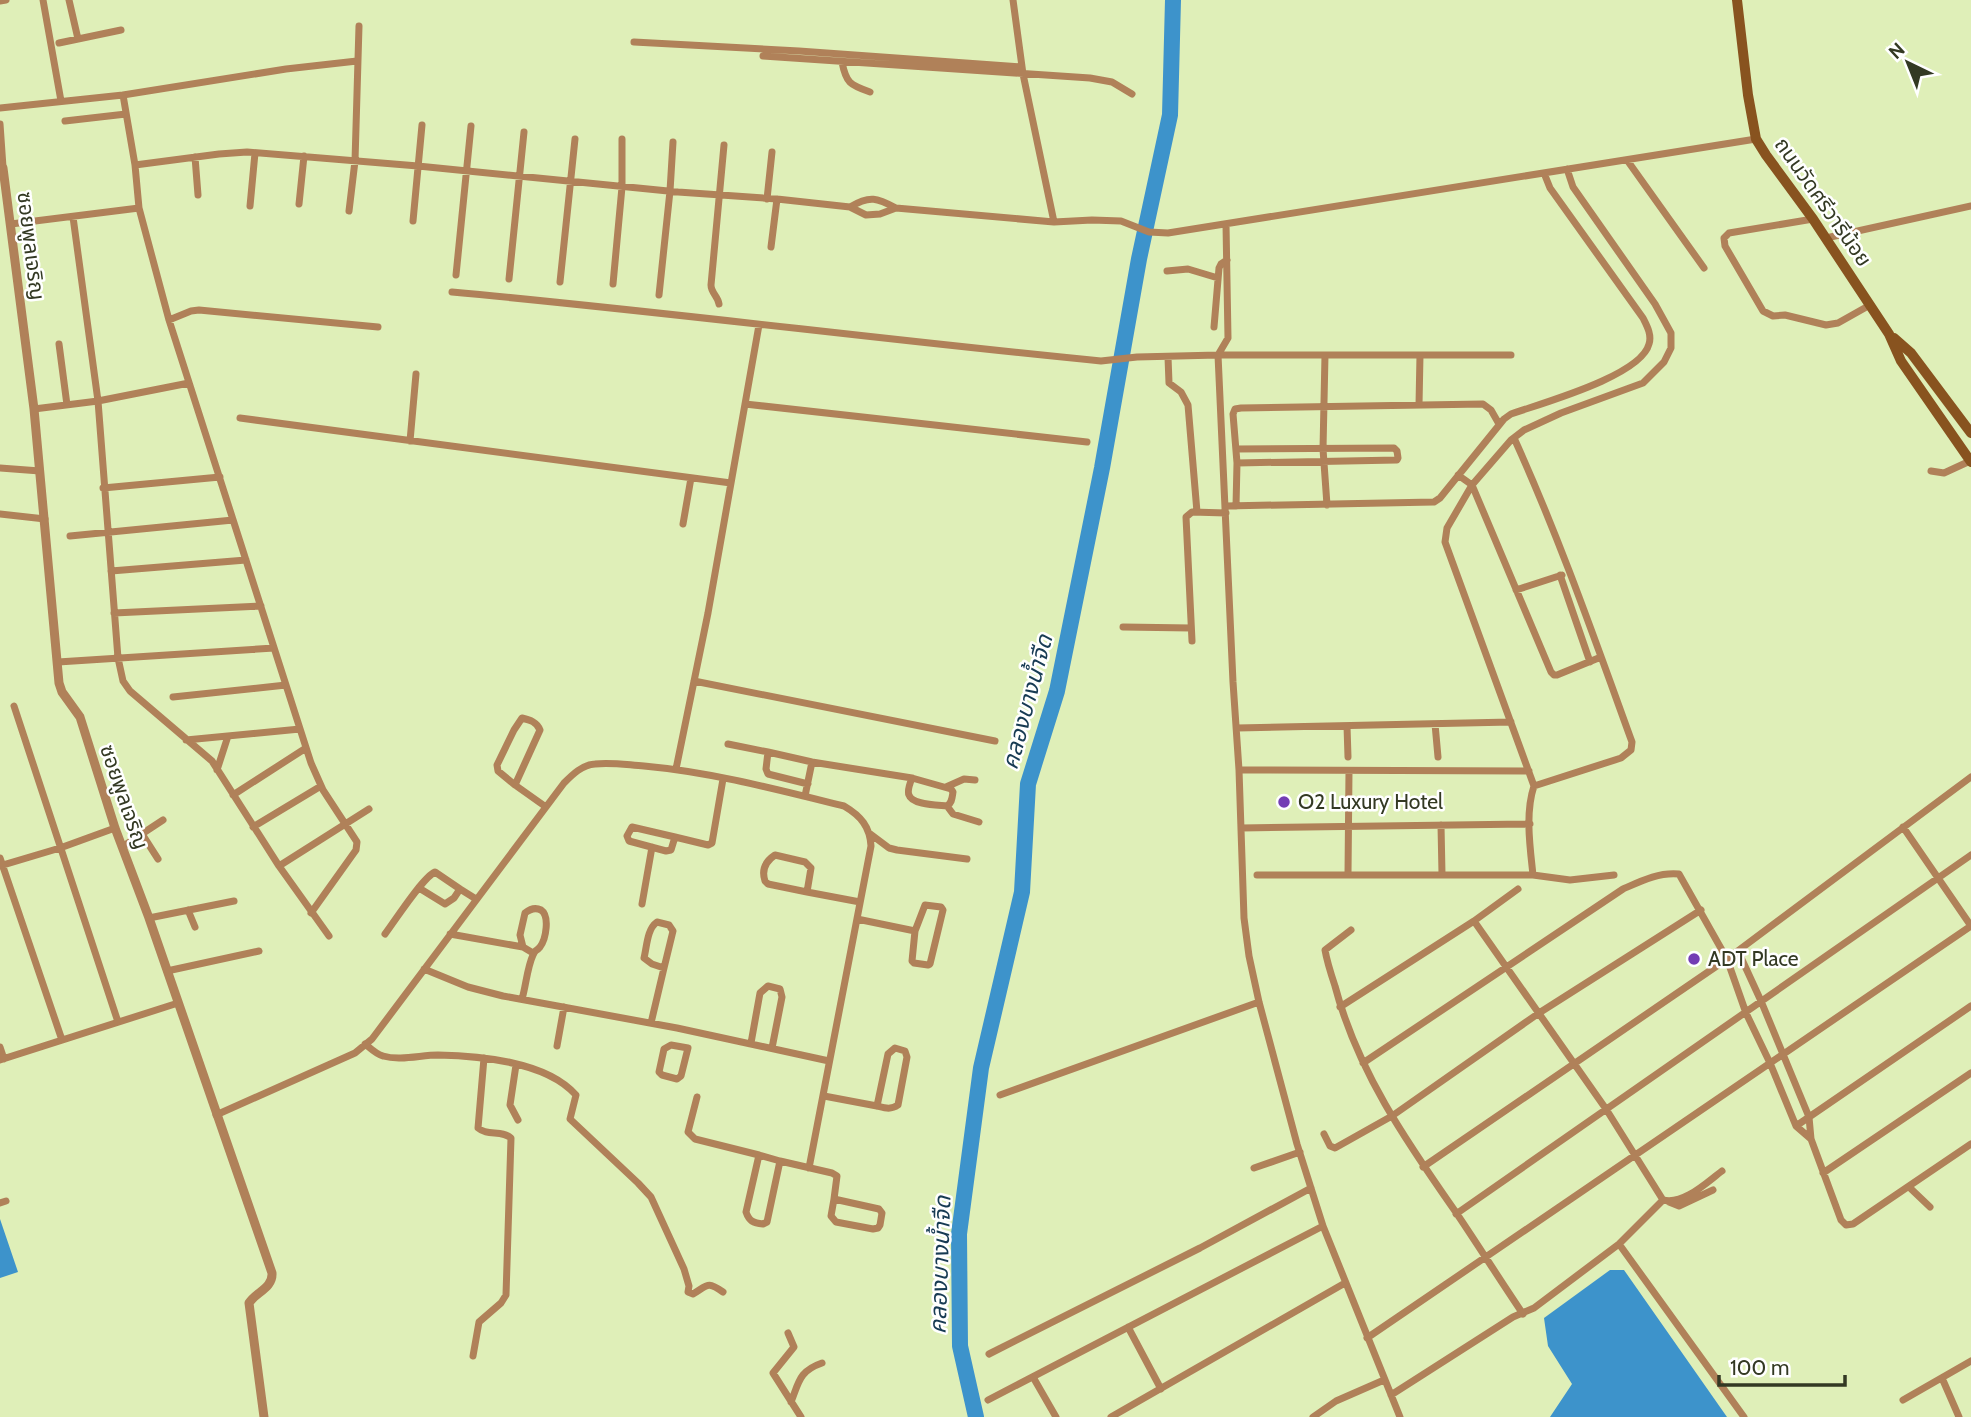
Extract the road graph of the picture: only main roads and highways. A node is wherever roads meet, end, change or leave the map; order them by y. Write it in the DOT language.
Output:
graph roads {
  1 [pos="1737,0"];
  2 [pos="1889,334"];
  3 [pos="1971,433"];
  4 [pos="1969,456"];
  1 -- 2 [label="main road, ถนนวัดศรีวารีน้อย"];
  2 -- 3 [label="main road, ถนนวัดศรีวารีน้อย"];
  2 -- 4 [label="main road, ถนนวัดศรีวารีน้อย"];
}
